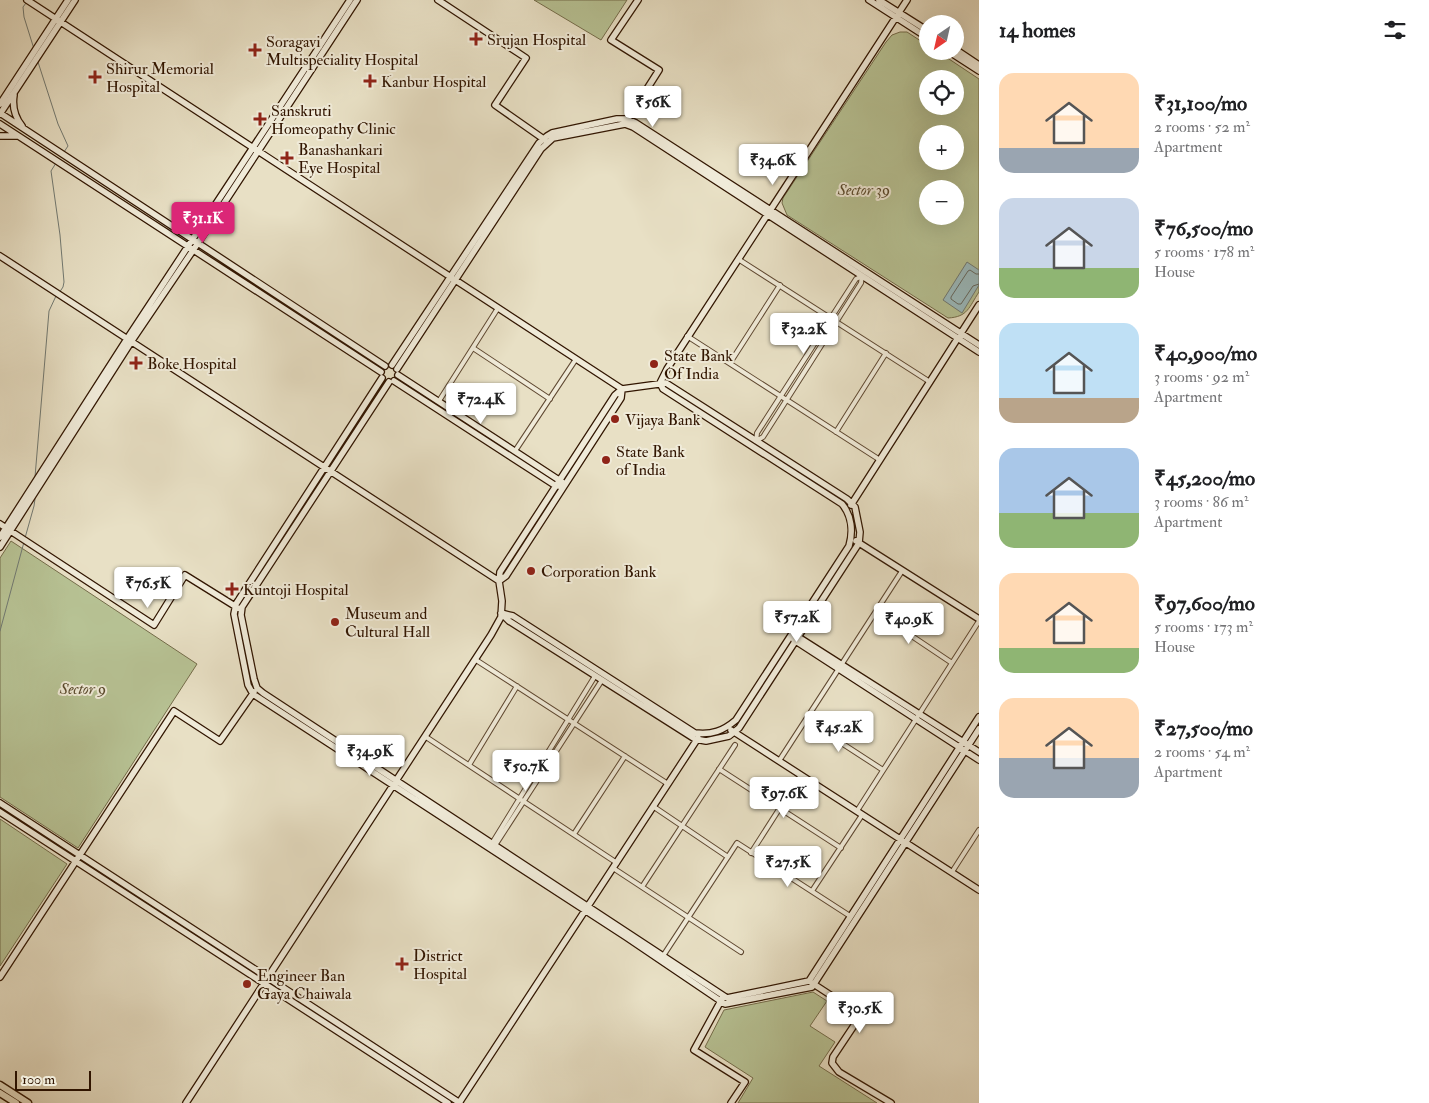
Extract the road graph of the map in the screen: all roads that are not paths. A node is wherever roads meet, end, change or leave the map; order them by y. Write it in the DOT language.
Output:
graph roads {
  1 [pos="68,0"];
  2 [pos="75,0"];
  3 [pos="350,0"];
  4 [pos="357,0"];
  5 [pos="438,0"];
  6 [pos="638,0"];
  7 [pos="869,0"];
  8 [pos="879,0"];
  9 [pos="907,0"];
  10 [pos="30,2"];
  11 [pos="897,15"];
  12 [pos="58,21"];
  13 [pos="919,26"];
  14 [pos="919,31"];
  15 [pos="964,55"];
  16 [pos="32,60"];
  17 [pos="962,60"];
  18 [pos="979,65"];
  19 [pos="979,71"];
  20 [pos="12,91"];
  21 [pos="0,94"];
  22 [pos="0,104"];
  23 [pos="0,114"];
  24 [pos="626,122"];
  25 [pos="0,124"];
  26 [pos="24,129"];
  27 [pos="0,136"];
  28 [pos="20,136"];
  29 [pos="546,140"];
  30 [pos="255,150"];
  31 [pos="768,212"];
  32 [pos="195,242"];
  33 [pos="191,248"];
  34 [pos="0,256"];
  35 [pos="738,258"];
  36 [pos="862,276"];
  37 [pos="453,278"];
  38 [pos="780,285"];
  39 [pos="979,305"];
  40 [pos="498,308"];
  41 [pos="831,318"];
  42 [pos="836,322"];
  43 [pos="688,336"];
  44 [pos="960,336"];
  45 [pos="130,340"];
  46 [pos="979,345"];
  47 [pos="473,348"];
  48 [pos="979,352"];
  49 [pos="886,353"];
  50 [pos="576,359"];
  51 [pos="730,364"];
  52 [pos="393,369"];
  53 [pos="382,375"];
  54 [pos="391,382"];
  55 [pos="930,382"];
  56 [pos="660,383"];
  57 [pos="622,388"];
  58 [pos="781,396"];
  59 [pos="550,399"];
  60 [pos="787,400"];
  61 [pos="438,401"];
  62 [pos="836,432"];
  63 [pos="756,441"];
  64 [pos="515,450"];
  65 [pos="880,460"];
  66 [pos="328,469"];
  67 [pos="560,480"];
  68 [pos="564,485"];
  69 [pos="556,486"];
  70 [pos="852,504"];
  71 [pos="847,510"];
  72 [pos="0,524"];
  73 [pos="8,530"];
  74 [pos="0,537"];
  75 [pos="851,538"];
  76 [pos="858,543"];
  77 [pos="0,547"];
  78 [pos="902,570"];
  79 [pos="499,581"];
  80 [pos="236,606"];
  81 [pos="242,610"];
  82 [pos="501,612"];
  83 [pos="876,612"];
  84 [pos="979,620"];
  85 [pos="791,634"];
  86 [pos="797,638"];
  87 [pos="476,660"];
  88 [pos="952,662"];
  89 [pos="840,666"];
  90 [pos="595,676"];
  91 [pos="602,680"];
  92 [pos="517,686"];
  93 [pos="257,688"];
  94 [pos="252,694"];
  95 [pos="918,716"];
  96 [pos="979,717"];
  97 [pos="568,719"];
  98 [pos="806,720"];
  99 [pos="574,724"];
  100 [pos="727,727"];
  101 [pos="979,729"];
  102 [pos="734,732"];
  103 [pos="426,737"];
  104 [pos="698,737"];
  105 [pos="735,745"];
  106 [pos="964,746"];
  107 [pos="979,752"];
  108 [pos="625,756"];
  109 [pos="979,760"];
  110 [pos="779,761"];
  111 [pos="469,765"];
  112 [pos="719,769"];
  113 [pos="883,770"];
  114 [pos="801,775"];
  115 [pos="395,784"];
  116 [pos="668,784"];
  117 [pos="519,798"];
  118 [pos="524,802"];
  119 [pos="0,803"];
  120 [pos="654,807"];
  121 [pos="780,808"];
  122 [pos="0,812"];
  123 [pos="860,813"];
  124 [pos="682,826"];
  125 [pos="979,830"];
  126 [pos="574,834"];
  127 [pos="900,839"];
  128 [pos="906,843"];
  129 [pos="492,846"];
  130 [pos="841,848"];
  131 [pos="751,852"];
  132 [pos="80,856"];
  133 [pos="728,857"];
  134 [pos="76,862"];
  135 [pos="615,865"];
  136 [pos="952,872"];
  137 [pos="642,887"];
  138 [pos="979,890"];
  139 [pos="812,891"];
  140 [pos="586,909"];
  141 [pos="850,916"];
  142 [pos="688,917"];
  143 [pos="741,952"];
  144 [pos="663,956"];
  145 [pos="0,977"];
  146 [pos="266,981"];
  147 [pos="811,982"];
  148 [pos="722,998"];
  149 [pos="0,1085"];
  150 [pos="0,1092"];
  151 [pos="16,1103"];
  152 [pos="28,1103"];
  153 [pos="186,1103"];
  154 [pos="448,1103"];
  155 [pos="459,1103"];
  156 [pos="731,1103"];
  157 [pos="891,1103"];
  1 -- 12 [label="street"];
  2 -- 12 [label="street"];
  3 -- 30 [label="street"];
  4 -- 30 [label="street"];
  5 -- 29 [label="street"];
  6 -- 24 [label="street"];
  7 -- 11 [label="street"];
  8 -- 11 [label="street"];
  9 -- 11 [label="street"];
  10 -- 12 [label="street"];
  11 -- 13 [label="street"];
  11 -- 14 [label="street"];
  11 -- 31 [label="street"];
  12 -- 16 [label="street"];
  12 -- 16 [label="street"];
  12 -- 30 [label="street"];
  15 -- 18 [label="street"];
  16 -- 20 [label="street"];
  17 -- 19 [label="street"];
  20 -- 21 [label="street"];
  20 -- 22 [label="street"];
  20 -- 23 [label="street"];
  20 -- 26 [label="street"];
  23 -- 26 [label="street"];
  24 -- 29 [label="street"];
  24 -- 31 [label="street"];
  25 -- 28 [label="street"];
  26 -- 32 [label="street"];
  27 -- 28 [label="street"];
  28 -- 33 [label="street"];
  29 -- 37 [label="street"];
  30 -- 32 [label="street"];
  30 -- 37 [label="street"];
  31 -- 35 [label="street"];
  31 -- 36 [label="street"];
  31 -- 44 [label="street"];
  32 -- 33 [label="street"];
  32 -- 52 [label="street"];
  33 -- 45 [label="street"];
  33 -- 53 [label="street"];
  34 -- 45 [label="street"];
  35 -- 38 [label="street"];
  35 -- 43 [label="street"];
  36 -- 41 [label="street"];
  36 -- 42 [label="street"];
  36 -- 44 [label="street"];
  37 -- 40 [label="street"];
  37 -- 52 [label="street"];
  38 -- 41 [label="street"];
  38 -- 51 [label="street"];
  39 -- 44 [label="street"];
  40 -- 47 [label="street"];
  40 -- 50 [label="street"];
  41 -- 42 [label="street"];
  41 -- 58 [label="street"];
  42 -- 49 [label="street"];
  42 -- 60 [label="street"];
  43 -- 51 [label="street"];
  43 -- 56 [label="street"];
  44 -- 46 [label="street"];
  44 -- 48 [label="street"];
  44 -- 55 [label="street"];
  45 -- 66 [label="street"];
  45 -- 73 [label="street"];
  45 -- 73 [label="street"];
  47 -- 59 [label="street"];
  47 -- 61 [label="street"];
  49 -- 55 [label="street"];
  49 -- 62 [label="street"];
  50 -- 57 [label="street"];
  50 -- 59 [label="street"];
  51 -- 58 [label="street"];
  52 -- 53 [label="street"];
  52 -- 54 [label="street"];
  52 -- 61 [label="street"];
  53 -- 54 [label="street"];
  53 -- 66 [label="street"];
  54 -- 66 [label="street"];
  54 -- 69 [label="street"];
  55 -- 65 [label="street"];
  56 -- 57 [label="street"];
  56 -- 63 [label="street"];
  56 -- 71 [label="street"];
  57 -- 67 [label="street"];
  57 -- 68 [label="street"];
  58 -- 60 [label="street"];
  58 -- 63 [label="street"];
  59 -- 64 [label="street"];
  60 -- 62 [label="street"];
  60 -- 63 [label="street"];
  61 -- 64 [label="street"];
  62 -- 65 [label="street"];
  63 -- 70 [label="street"];
  64 -- 67 [label="street"];
  65 -- 70 [label="street"];
  66 -- 79 [label="street"];
  66 -- 80 [label="street"];
  66 -- 81 [label="street"];
  67 -- 68 [label="street"];
  67 -- 69 [label="street"];
  68 -- 69 [label="street"];
  68 -- 79 [label="street"];
  69 -- 79 [label="street"];
  70 -- 71 [label="street"];
  70 -- 76 [label="street"];
  71 -- 75 [label="street"];
  72 -- 73 [label="street"];
  73 -- 74 [label="street"];
  73 -- 77 [label="street"];
  73 -- 80 [label="street"];
  75 -- 76 [label="street"];
  75 -- 85 [label="street"];
  76 -- 78 [label="street"];
  76 -- 86 [label="street"];
  78 -- 83 [label="street"];
  78 -- 84 [label="street"];
  79 -- 82 [label="street"];
  80 -- 81 [label="street"];
  80 -- 94 [label="street"];
  81 -- 93 [label="street"];
  82 -- 87 [label="street"];
  82 -- 90 [label="street"];
  82 -- 104 [label="street"];
  83 -- 88 [label="street"];
  83 -- 89 [label="street"];
  84 -- 88 [label="street"];
  85 -- 86 [label="street"];
  85 -- 100 [label="street"];
  86 -- 89 [label="street"];
  86 -- 102 [label="street"];
  87 -- 92 [label="street"];
  87 -- 103 [label="street"];
  88 -- 95 [label="street"];
  89 -- 95 [label="street"];
  89 -- 98 [label="street"];
  90 -- 91 [label="street"];
  90 -- 97 [label="street"];
  91 -- 99 [label="street"];
  91 -- 104 [label="street"];
  92 -- 97 [label="street"];
  92 -- 111 [label="street"];
  93 -- 94 [label="street"];
  93 -- 115 [label="street"];
  94 -- 115 [label="street"];
  94 -- 132 [label="street"];
  95 -- 106 [label="street"];
  95 -- 113 [label="street"];
  96 -- 106 [label="street"];
  97 -- 99 [label="street"];
  97 -- 117 [label="street"];
  98 -- 110 [label="street"];
  98 -- 113 [label="street"];
  99 -- 108 [label="street"];
  99 -- 118 [label="street"];
  100 -- 102 [label="street"];
  100 -- 104 [label="street"];
  101 -- 106 [label="street"];
  102 -- 104 [label="street"];
  102 -- 110 [label="street"];
  103 -- 111 [label="street"];
  103 -- 115 [label="street"];
  104 -- 116 [label="street"];
  105 -- 112 [label="street"];
  106 -- 107 [label="street"];
  106 -- 109 [label="street"];
  106 -- 127 [label="street"];
  106 -- 128 [label="street"];
  108 -- 116 [label="street"];
  108 -- 126 [label="street"];
  110 -- 114 [label="street"];
  111 -- 117 [label="street"];
  112 -- 121 [label="street"];
  112 -- 124 [label="street"];
  113 -- 123 [label="street"];
  114 -- 121 [label="street"];
  114 -- 123 [label="street"];
  115 -- 129 [label="street"];
  115 -- 146 [label="street"];
  116 -- 120 [label="street"];
  117 -- 118 [label="street"];
  117 -- 129 [label="street"];
  118 -- 126 [label="street"];
  118 -- 129 [label="street"];
  119 -- 132 [label="street"];
  120 -- 124 [label="street"];
  120 -- 135 [label="street"];
  121 -- 130 [label="street"];
  121 -- 131 [label="street"];
  122 -- 134 [label="street"];
  123 -- 127 [label="street"];
  123 -- 130 [label="street"];
  124 -- 133 [label="street"];
  124 -- 137 [label="street"];
  125 -- 136 [label="street"];
  126 -- 135 [label="street"];
  127 -- 128 [label="street"];
  127 -- 141 [label="street"];
  128 -- 136 [label="street"];
  128 -- 147 [label="street"];
  129 -- 140 [label="street"];
  130 -- 139 [label="street"];
  131 -- 133 [label="street"];
  131 -- 139 [label="street"];
  132 -- 134 [label="street"];
  132 -- 146 [label="street"];
  133 -- 142 [label="street"];
  134 -- 145 [label="street"];
  134 -- 146 [label="street"];
  135 -- 137 [label="street"];
  135 -- 140 [label="street"];
  136 -- 138 [label="street"];
  137 -- 142 [label="street"];
  139 -- 141 [label="street"];
  140 -- 144 [label="street"];
  140 -- 148 [label="street"];
  140 -- 155 [label="street"];
  141 -- 147 [label="street"];
  142 -- 143 [label="street"];
  142 -- 144 [label="street"];
  144 -- 148 [label="street"];
  146 -- 153 [label="street"];
  146 -- 154 [label="street"];
  146 -- 155 [label="street"];
  147 -- 148 [label="street"];
  147 -- 157 [label="street"];
  148 -- 156 [label="street"];
  149 -- 152 [label="main road"];
  150 -- 151 [label="main road"];
}
